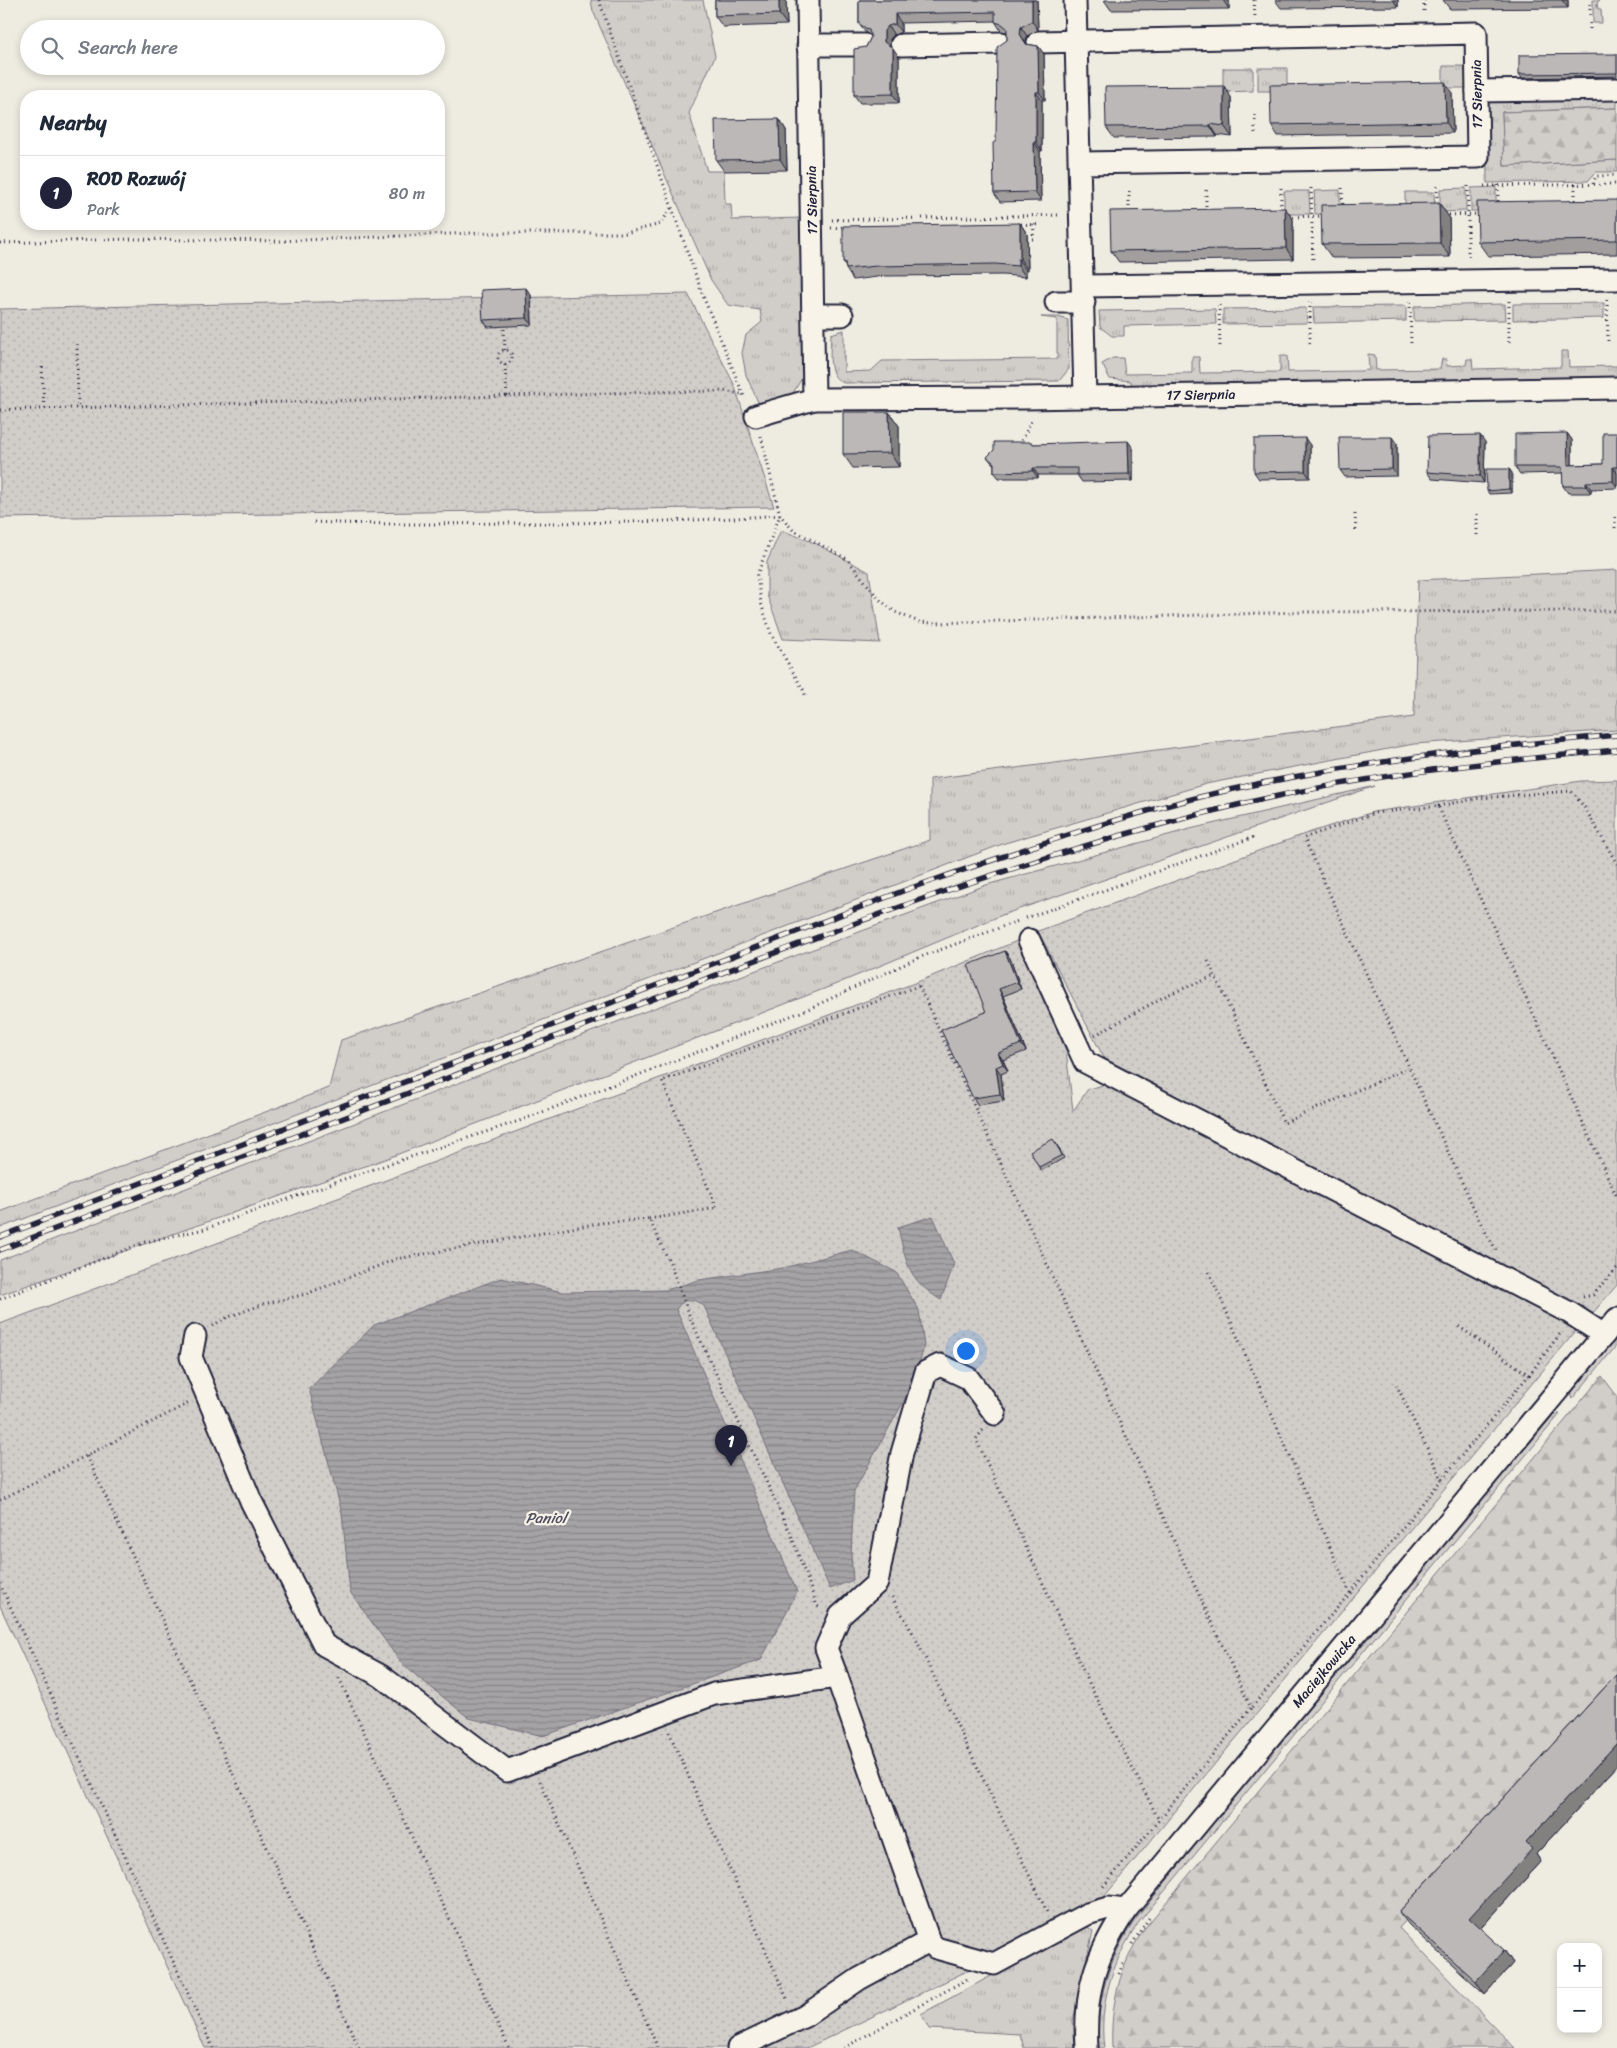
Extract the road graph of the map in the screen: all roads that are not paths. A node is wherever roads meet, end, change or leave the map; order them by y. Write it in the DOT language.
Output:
graph roads {
  1 [pos="808,0"];
  2 [pos="1075,0"];
  3 [pos="1076,41"];
  4 [pos="1038,42"];
  5 [pos="1002,43"];
  6 [pos="901,45"];
  7 [pos="865,46"];
  8 [pos="808,47"];
  9 [pos="1617,89"];
  10 [pos="1477,90"];
  11 [pos="1081,163"];
  12 [pos="1617,279"];
  13 [pos="1084,294"];
  14 [pos="1056,302"];
  15 [pos="814,315"];
  16 [pos="842,315"];
  17 [pos="1617,388"];
  18 [pos="1085,397"];
  19 [pos="814,399"];
  20 [pos="756,416"];
  21 [pos="1029,940"];
  22 [pos="1610,1327"];
  23 [pos="195,1336"];
  24 [pos="995,1414"];
  25 [pos="837,1677"];
  26 [pos="1126,1910"];
  27 [pos="929,1941"];
  28 [pos="738,2048"];
  29 [pos="1087,2048"];
  1 -- 8 [label="street, 17 Sierpnia"];
  2 -- 3 [label="street"];
  3 -- 4 [label="street"];
  3 -- 10 [label="street, 17 Sierpnia"];
  3 -- 11 [label="street"];
  5 -- 6 [label="street"];
  7 -- 8 [label="street"];
  8 -- 15 [label="street, 17 Sierpnia"];
  9 -- 10 [label="street"];
  10 -- 11 [label="street, 17 Sierpnia"];
  11 -- 13 [label="street"];
  12 -- 13 [label="street"];
  13 -- 14 [label="street"];
  13 -- 18 [label="street"];
  15 -- 16 [label="street"];
  15 -- 19 [label="street, 17 Sierpnia"];
  17 -- 18 [label="street, 17 Sierpnia"];
  18 -- 19 [label="street, 17 Sierpnia"];
  19 -- 20 [label="street, 17 Sierpnia"];
  21 -- 22 [label="street"];
  22 -- 26 [label="street, Maciejkowicka"];
  23 -- 25 [label="street"];
  24 -- 25 [label="street"];
  25 -- 27 [label="street"];
  26 -- 27 [label="street"];
  26 -- 29 [label="street, Maciejkowicka"];
  27 -- 28 [label="street"];
}
